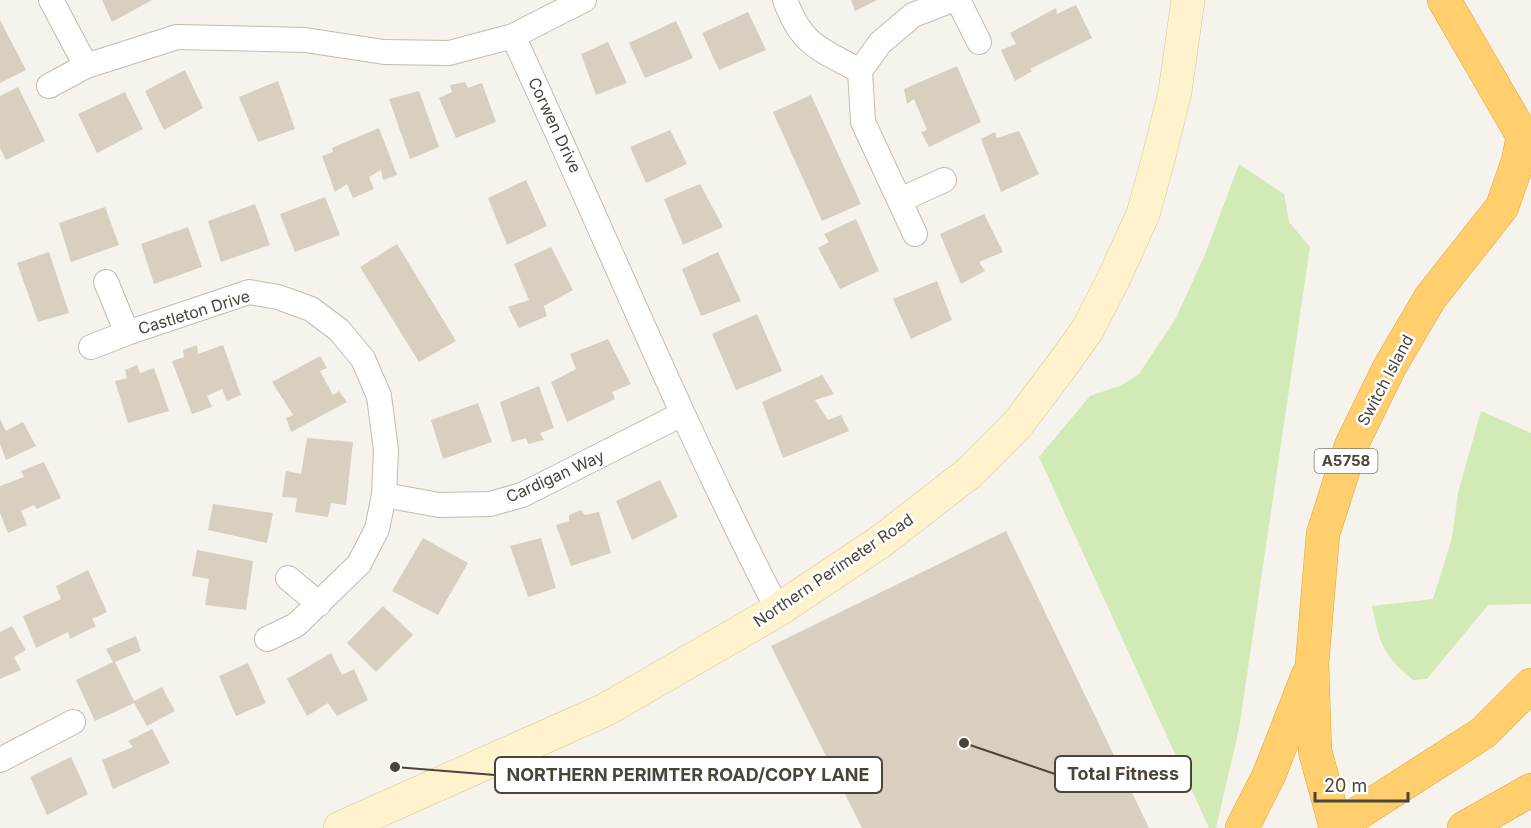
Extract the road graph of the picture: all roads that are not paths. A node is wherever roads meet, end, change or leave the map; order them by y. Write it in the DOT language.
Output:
graph roads {
  1 [pos="51,0"];
  2 [pos="584,0"];
  3 [pos="785,0"];
  4 [pos="952,0"];
  5 [pos="958,0"];
  6 [pos="1188,0"];
  7 [pos="1444,0"];
  8 [pos="513,36"];
  9 [pos="979,42"];
  10 [pos="86,66"];
  11 [pos="860,71"];
  12 [pos="49,86"];
  13 [pos="1527,143"];
  14 [pos="944,180"];
  15 [pos="900,200"];
  16 [pos="915,234"];
  17 [pos="106,282"];
  18 [pos="127,333"];
  19 [pos="91,347"];
  20 [pos="682,414"];
  21 [pos="384,495"];
  22 [pos="288,578"];
  23 [pos="319,604"];
  24 [pos="778,610"];
  25 [pos="267,639"];
  26 [pos="1312,664"];
  27 [pos="1531,686"];
  28 [pos="1531,716"];
  29 [pos="73,722"];
  30 [pos="1483,733"];
  31 [pos="0,760"];
  32 [pos="1531,789"];
  33 [pos="340,828"];
  34 [pos="1242,828"];
  35 [pos="1336,828"];
  36 [pos="1464,828"];
  1 -- 10 [label="street"];
  2 -- 8 [label="street"];
  3 -- 11 [label="street"];
  4 -- 11 [label="street"];
  5 -- 9 [label="street"];
  6 -- 24 [label="main road, Northern Perimeter Road"];
  7 -- 13 [label="highway, A5758"];
  8 -- 10 [label="street"];
  8 -- 20 [label="street, Corwen Drive"];
  10 -- 12 [label="street"];
  11 -- 15 [label="street"];
  13 -- 26 [label="highway, Switch Island / A5758"];
  14 -- 15 [label="street"];
  15 -- 16 [label="street"];
  17 -- 18 [label="street, Castleton Drive"];
  18 -- 19 [label="street, Castleton Drive"];
  18 -- 21 [label="street, Castleton Drive"];
  20 -- 21 [label="street, Cardigan Way"];
  20 -- 24 [label="street, Corwen Drive"];
  21 -- 23 [label="street, Castleton Drive"];
  22 -- 23 [label="street"];
  23 -- 25 [label="street, Castleton Drive"];
  24 -- 33 [label="main road, Northern Perimeter Road"];
  26 -- 34 [label="highway, A5758"];
  26 -- 35 [label="highway, Switch Island / A5758"];
  27 -- 30 [label="highway"];
  28 -- 30 [label="highway"];
  29 -- 31 [label="street"];
  30 -- 35 [label="highway"];
  32 -- 36 [label="highway"];
}
